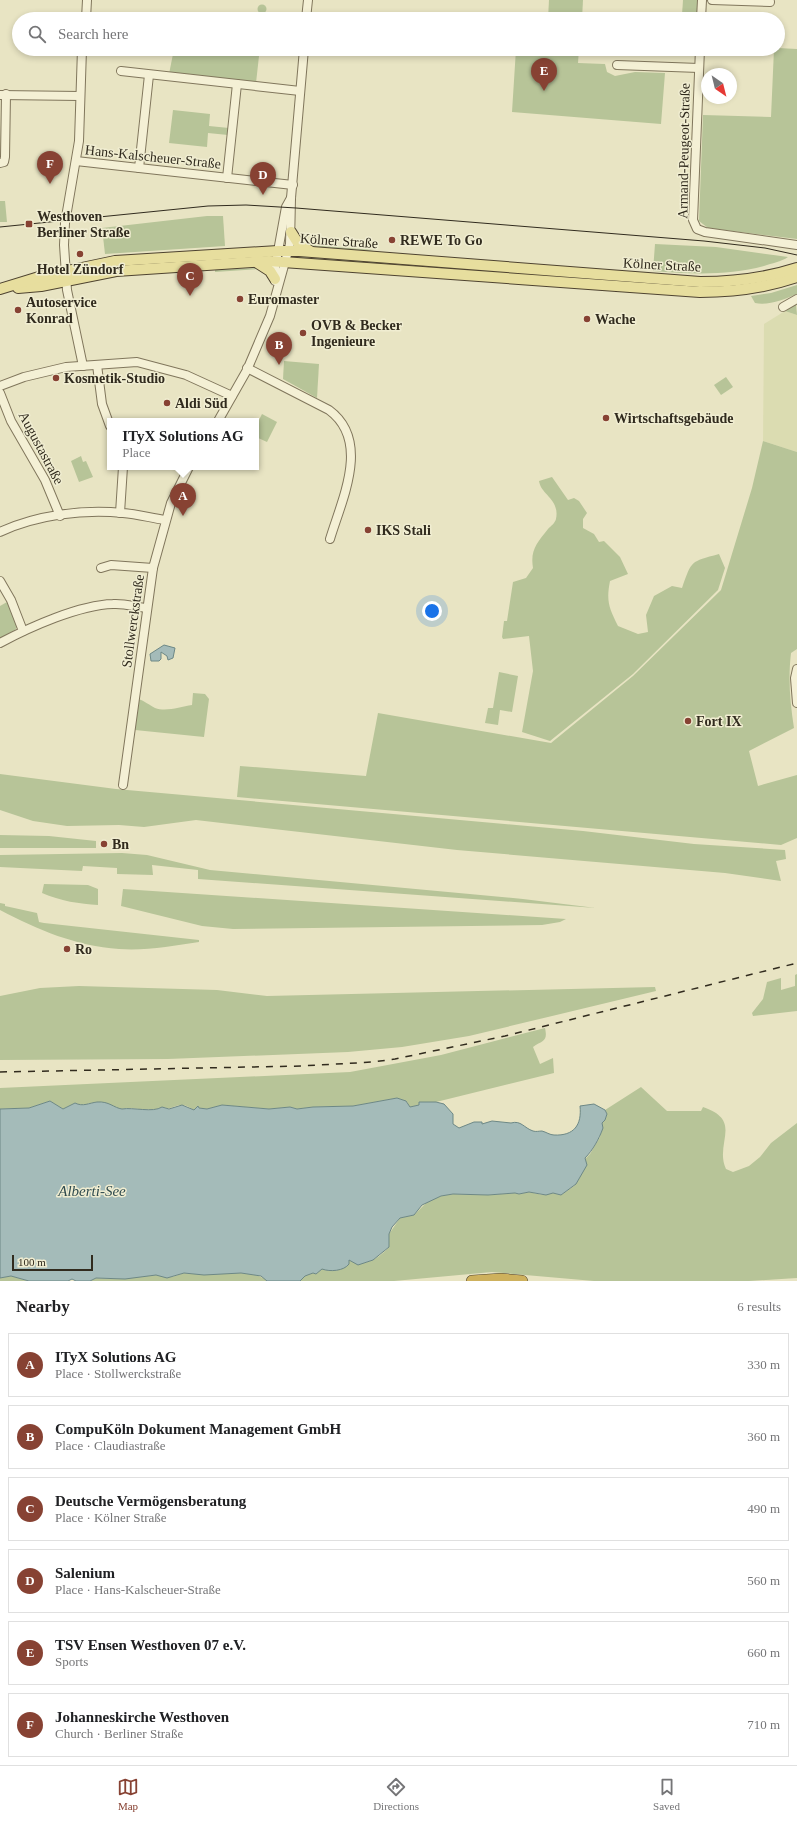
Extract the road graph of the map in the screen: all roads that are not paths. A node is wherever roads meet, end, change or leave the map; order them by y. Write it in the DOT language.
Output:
graph roads {
  1 [pos="87,0"];
  2 [pos="308,0"];
  3 [pos="702,0"];
  4 [pos="712,0"];
  5 [pos="770,2"];
  6 [pos="86,12"];
  7 [pos="307,12"];
  8 [pos="701,12"];
  9 [pos="82,56"];
  10 [pos="303,56"];
  11 [pos="700,56"];
  12 [pos="617,65"];
  13 [pos="699,68"];
  14 [pos="121,71"];
  15 [pos="149,75"];
  16 [pos="237,84"];
  17 [pos="300,91"];
  18 [pos="3,94"];
  19 [pos="80,96"];
  20 [pos="76,162"];
  21 [pos="0,163"];
  22 [pos="139,168"];
  23 [pos="227,178"];
  24 [pos="293,185"];
  25 [pos="291,198"];
  26 [pos="291,232"];
  27 [pos="797,245"];
  28 [pos="312,252"];
  29 [pos="282,256"];
  30 [pos="256,262"];
  31 [pos="428,266"];
  32 [pos="797,268"];
  33 [pos="65,276"];
  34 [pos="797,277"];
  35 [pos="275,279"];
  36 [pos="0,289"];
  37 [pos="276,294"];
  38 [pos="797,300"];
  39 [pos="783,307"];
  40 [pos="97,365"];
  41 [pos="83,366"];
  42 [pos="247,368"];
  43 [pos="0,386"];
  44 [pos="0,393"];
  45 [pos="232,396"];
  46 [pos="107,418"];
  47 [pos="220,418"];
  48 [pos="123,470"];
  49 [pos="188,470"];
  50 [pos="120,513"];
  51 [pos="60,516"];
  52 [pos="165,520"];
  53 [pos="0,532"];
  54 [pos="330,539"];
  55 [pos="101,568"];
  56 [pos="153,568"];
  57 [pos="0,581"];
  58 [pos="146,608"];
  59 [pos="23,631"];
  60 [pos="0,643"];
  61 [pos="797,671"];
  62 [pos="797,703"];
  63 [pos="123,785"];
  64 [pos="472,1281"];
  65 [pos="522,1281"];
  1 -- 6 [label="street"];
  2 -- 7 [label="street"];
  3 -- 8 [label="street"];
  4 -- 5 [label="street"];
  9 -- 19 [label="street"];
  10 -- 17 [label="street"];
  11 -- 13 [label="street, Armand-Peugeot-Straße"];
  12 -- 13 [label="street, Armand-Peugeot-Straße"];
  13 -- 27 [label="street, Armand-Peugeot-Straße"];
  14 -- 15 [label="street"];
  15 -- 16 [label="street"];
  15 -- 22 [label="street"];
  16 -- 17 [label="street"];
  16 -- 23 [label="street, Hans-Kalscheuer-Straße"];
  17 -- 24 [label="street"];
  18 -- 19 [label="street"];
  18 -- 21 [label="street"];
  19 -- 20 [label="street"];
  20 -- 22 [label="street, Hans-Kalscheuer-Straße"];
  20 -- 33 [label="street"];
  22 -- 23 [label="street, Hans-Kalscheuer-Straße"];
  23 -- 24 [label="street, Hans-Kalscheuer-Straße"];
  24 -- 25 [label="street"];
  25 -- 26 [label="street"];
  25 -- 29 [label="street"];
  26 -- 28 [label="main road"];
  26 -- 29 [label="street"];
  28 -- 29 [label="main road, Kölner Straße"];
  28 -- 31 [label="main road, Kölner Straße"];
  29 -- 30 [label="main road, Kölner Straße"];
  29 -- 31 [label="main road, Kölner Straße"];
  29 -- 33 [label="main road, Kölner Straße"];
  29 -- 35 [label="street"];
  29 -- 37 [label="street"];
  30 -- 33 [label="main road, Kölner Straße"];
  30 -- 35 [label="main road"];
  31 -- 32 [label="main road, Kölner Straße"];
  31 -- 34 [label="main road, Kölner Straße"];
  33 -- 36 [label="main road, Kölner Straße"];
  33 -- 41 [label="street"];
  35 -- 37 [label="street"];
  37 -- 42 [label="street"];
  38 -- 39 [label="street"];
  40 -- 41 [label="street"];
  40 -- 45 [label="street"];
  40 -- 46 [label="street"];
  41 -- 43 [label="street"];
  42 -- 45 [label="street"];
  42 -- 54 [label="street"];
  44 -- 51 [label="street, Augustastraße"];
  45 -- 47 [label="street"];
  48 -- 50 [label="street"];
  49 -- 52 [label="street, Stollwerckstraße"];
  50 -- 51 [label="street"];
  50 -- 52 [label="street"];
  51 -- 53 [label="street"];
  52 -- 56 [label="street, Stollwerckstraße"];
  55 -- 56 [label="street"];
  56 -- 58 [label="street, Stollwerckstraße"];
  57 -- 59 [label="street"];
  58 -- 59 [label="street"];
  58 -- 63 [label="street, Stollwerckstraße"];
  59 -- 60 [label="street"];
  61 -- 62 [label="street"];
  64 -- 65 [label="highway"];
}
